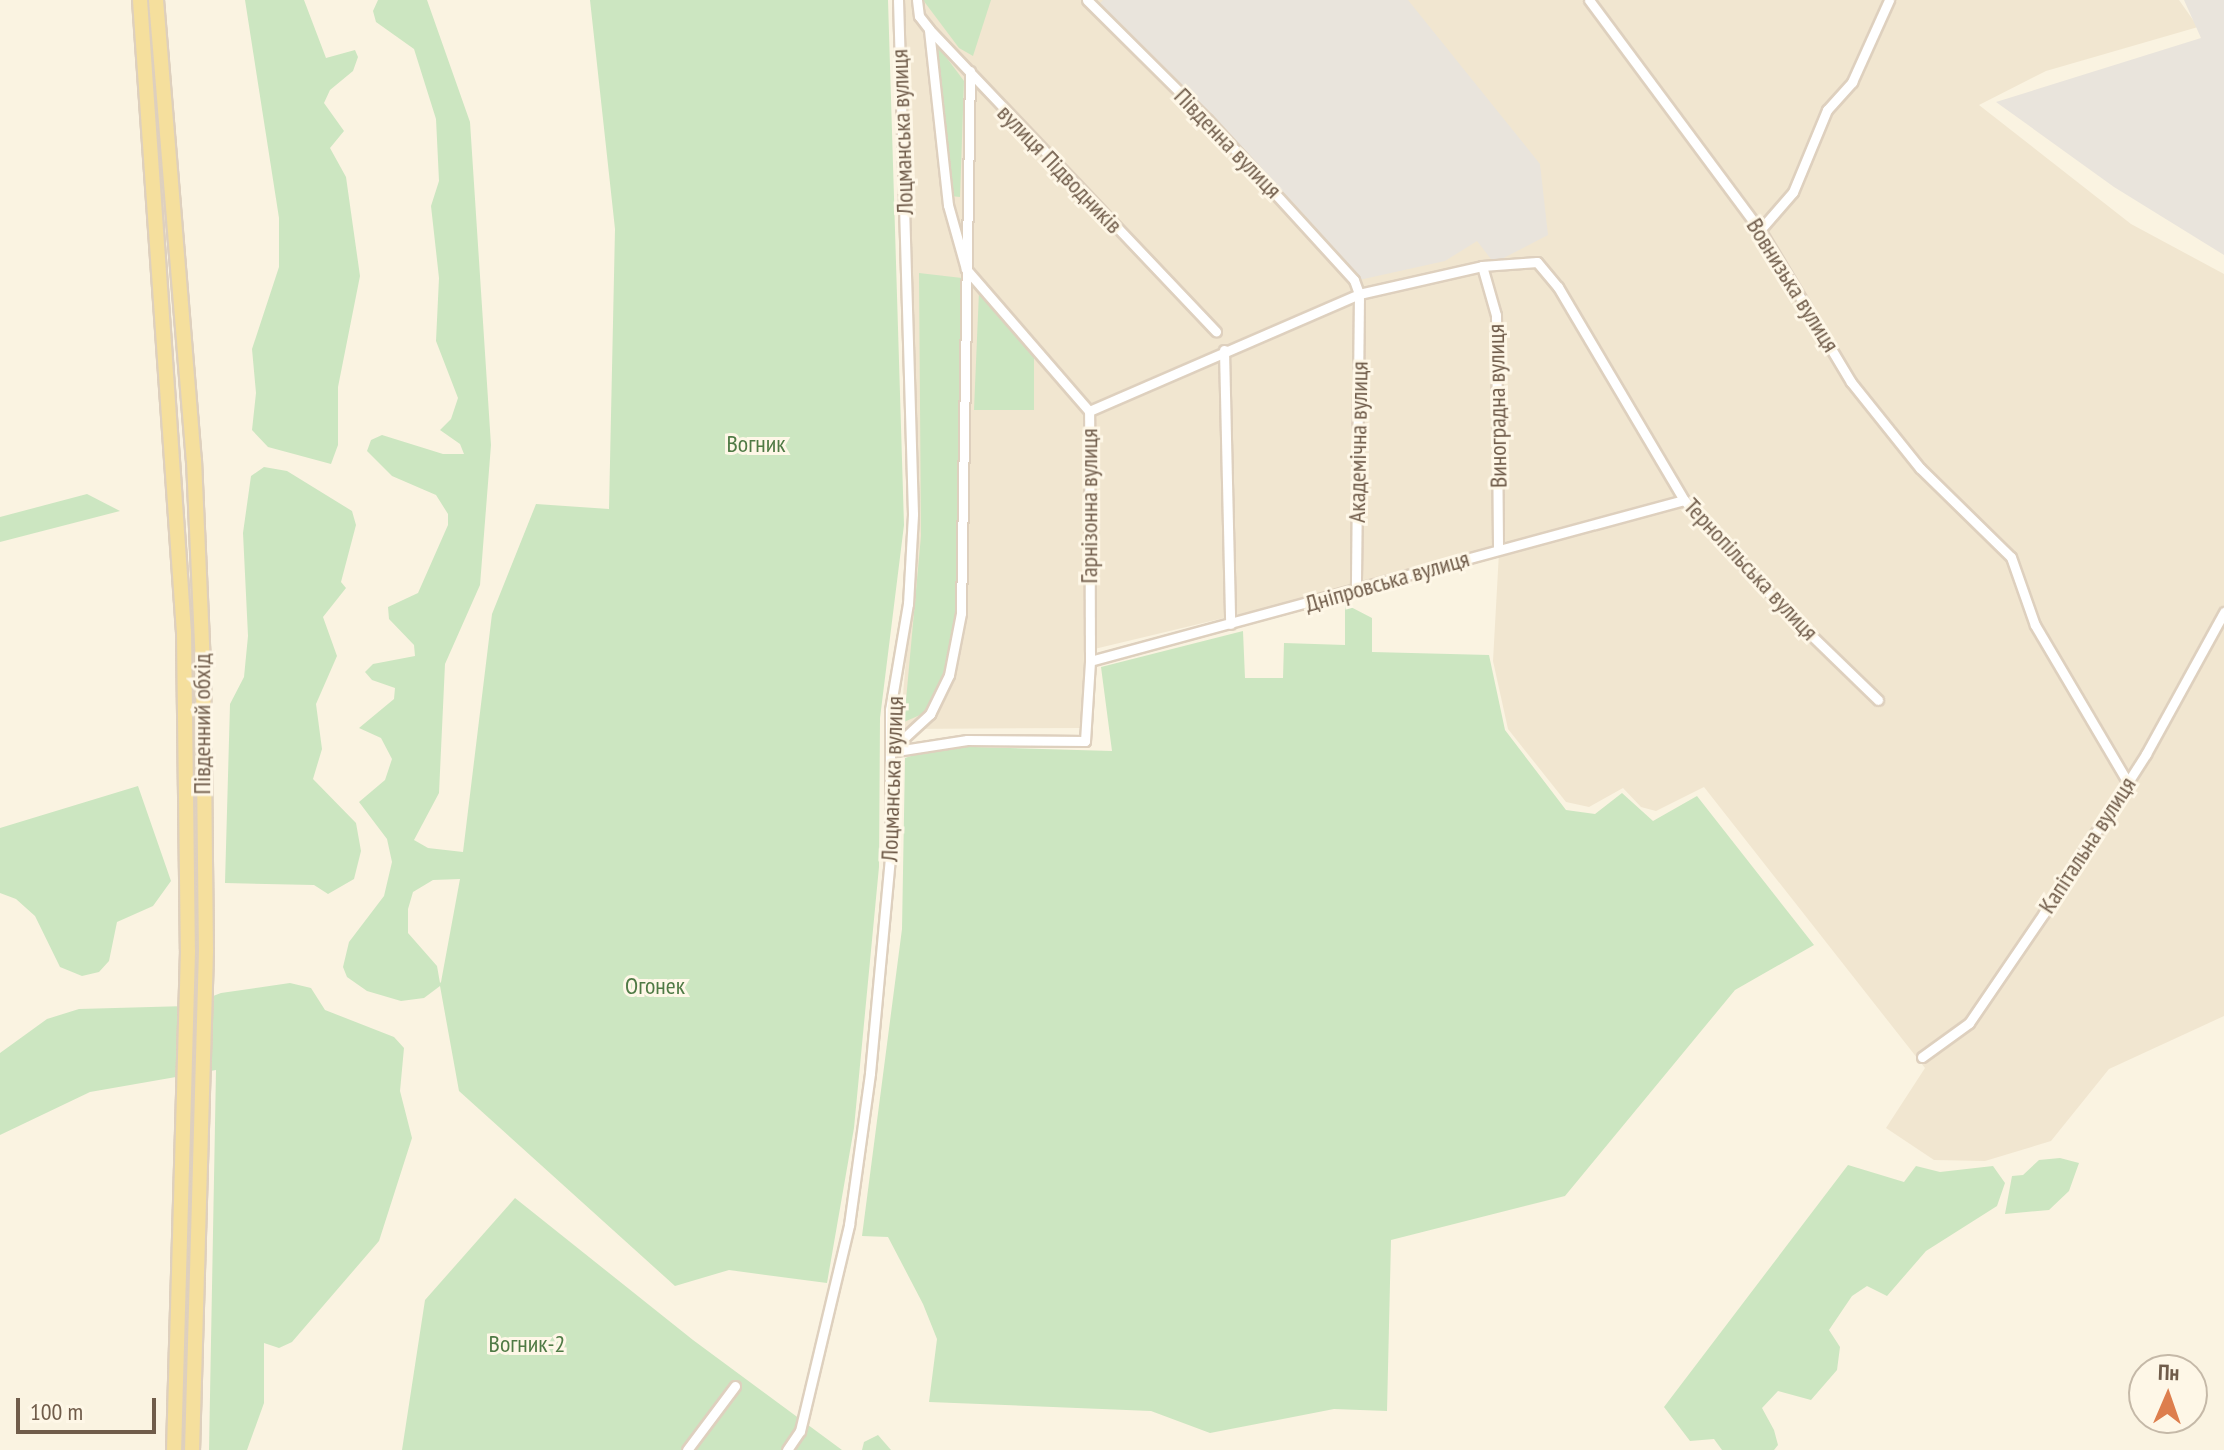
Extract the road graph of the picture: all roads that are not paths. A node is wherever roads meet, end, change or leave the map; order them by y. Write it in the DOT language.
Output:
graph roads {
  1 [pos="140,0"];
  2 [pos="156,0"];
  3 [pos="898,0"];
  4 [pos="917,0"];
  5 [pos="1087,0"];
  6 [pos="1589,0"];
  7 [pos="1889,0"];
  8 [pos="929,29"];
  9 [pos="970,71"];
  10 [pos="1760,230"];
  11 [pos="1482,266"];
  12 [pos="966,269"];
  13 [pos="1359,294"];
  14 [pos="1216,331"];
  15 [pos="1224,350"];
  16 [pos="1089,411"];
  17 [pos="1684,500"];
  18 [pos="1498,549"];
  19 [pos="1356,591"];
  20 [pos="2224,612"];
  21 [pos="1230,624"];
  22 [pos="1090,661"];
  23 [pos="1878,700"];
  24 [pos="890,752"];
  25 [pos="2127,781"];
  26 [pos="1922,1057"];
  27 [pos="735,1386"];
  28 [pos="174,1450"];
  29 [pos="192,1450"];
  30 [pos="687,1450"];
  31 [pos="787,1450"];
  1 -- 28 [label="main road, Південний обхід"];
  2 -- 29 [label="main road, Південний обхід"];
  3 -- 24 [label="street, Лоцманська вулиця"];
  4 -- 8 [label="street, вулиця Підводників"];
  5 -- 13 [label="street, Південна вулиця"];
  6 -- 10 [label="street, Вовнизька вулиця"];
  7 -- 10 [label="street"];
  8 -- 9 [label="street, вулиця Підводників"];
  8 -- 12 [label="street"];
  9 -- 12 [label="street"];
  9 -- 14 [label="street, вулиця Підводників"];
  10 -- 25 [label="street, Вовнизька вулиця"];
  11 -- 13 [label="street"];
  11 -- 17 [label="street, Тернопільська вулиця"];
  11 -- 18 [label="street, Виноградна вулиця"];
  12 -- 16 [label="street, Гарнізонна вулиця"];
  12 -- 24 [label="street"];
  13 -- 15 [label="street"];
  13 -- 19 [label="street, Академічна вулиця"];
  15 -- 16 [label="street"];
  15 -- 21 [label="street"];
  16 -- 22 [label="street, Гарнізонна вулиця"];
  17 -- 18 [label="street, Дніпровська вулиця"];
  17 -- 23 [label="street, Тернопільська вулиця"];
  18 -- 19 [label="street, Дніпровська вулиця"];
  19 -- 21 [label="street, Дніпровська вулиця"];
  20 -- 25 [label="street, Капітальна вулиця"];
  21 -- 22 [label="street, Дніпровська вулиця"];
  22 -- 24 [label="street, Гарнізонна вулиця"];
  24 -- 31 [label="street, Лоцманська вулиця"];
  25 -- 26 [label="street, Капітальна вулиця"];
  27 -- 30 [label="street"];
}
